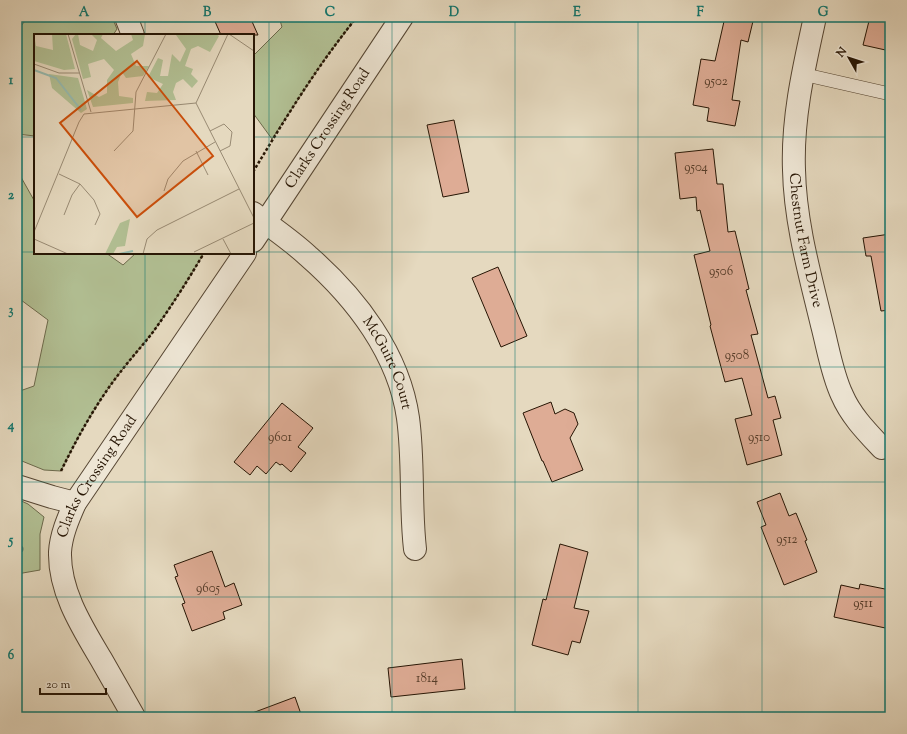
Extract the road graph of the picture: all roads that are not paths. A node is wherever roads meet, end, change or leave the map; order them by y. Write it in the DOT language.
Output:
graph roads {
  1 [pos="126,17"];
  2 [pos="402,17"];
  3 [pos="815,17"];
  4 [pos="133,34"];
  5 [pos="802,74"];
  6 [pos="890,94"];
  7 [pos="259,217"];
  8 [pos="254,237"];
  9 [pos="244,254"];
  10 [pos="882,448"];
  11 [pos="17,486"];
  12 [pos="75,503"];
  13 [pos="415,549"];
  14 [pos="134,717"];
  1 -- 4 [label="street"];
  2 -- 7 [label="street, Clarks Crossing Road"];
  3 -- 5 [label="street, Chestnut Farm Drive"];
  5 -- 6 [label="lane"];
  5 -- 10 [label="street, Chestnut Farm Drive"];
  7 -- 8 [label="street, Clarks Crossing Road"];
  7 -- 13 [label="street, McGuire Court"];
  9 -- 12 [label="street, Clarks Crossing Road"];
  11 -- 12 [label="street"];
  12 -- 14 [label="street, Clarks Crossing Road"];
}
